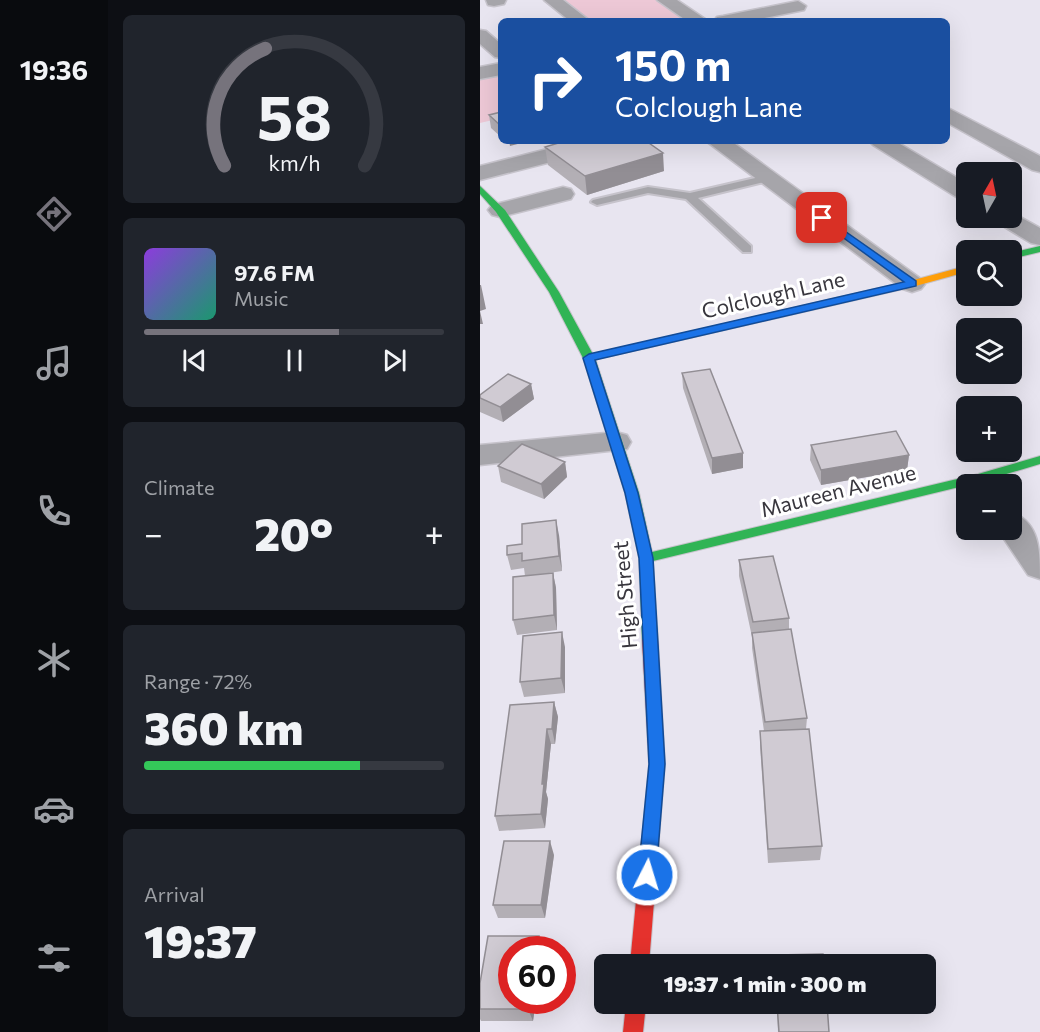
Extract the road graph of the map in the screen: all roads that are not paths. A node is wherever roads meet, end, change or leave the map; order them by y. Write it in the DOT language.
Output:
graph roads {
  1 [pos="552,0"];
  2 [pos="665,0"];
  3 [pos="798,9"];
  4 [pos="577,18"];
  5 [pos="694,18"];
  6 [pos="742,18"];
  7 [pos="480,35"];
  8 [pos="498,50"];
  9 [pos="498,70"];
  10 [pos="480,74"];
  11 [pos="950,115"];
  12 [pos="721,144"];
  13 [pos="885,144"];
  14 [pos="572,145"];
  15 [pos="1040,165"];
  16 [pos="480,173"];
  17 [pos="768,178"];
  18 [pos="956,187"];
  19 [pos="480,189"];
  20 [pos="562,194"];
  21 [pos="690,196"];
  22 [pos="597,202"];
  23 [pos="500,210"];
  24 [pos="1022,227"];
  25 [pos="1040,238"];
  26 [pos="747,249"];
  27 [pos="1040,249"];
  28 [pos="1022,253"];
  29 [pos="956,272"];
  30 [pos="912,284"];
  31 [pos="589,358"];
  32 [pos="616,442"];
  33 [pos="480,455"];
  34 [pos="1040,460"];
  35 [pos="1001,474"];
  36 [pos="956,487"];
  37 [pos="1022,540"];
  38 [pos="646,558"];
  39 [pos="1040,566"];
  40 [pos="640,954"];
  41 [pos="635,1014"];
  42 [pos="633,1032"];
  1 -- 4 [label="street"];
  2 -- 5 [label="street"];
  3 -- 6 [label="street"];
  7 -- 8 [label="street"];
  9 -- 10 [label="street"];
  11 -- 15 [label="street"];
  12 -- 17 [label="street"];
  13 -- 18 [label="street"];
  14 -- 16 [label="street"];
  17 -- 21 [label="lane"];
  17 -- 30 [label="street"];
  19 -- 23 [label="main road, High Street"];
  20 -- 23 [label="street"];
  21 -- 22 [label="lane"];
  21 -- 26 [label="lane"];
  23 -- 31 [label="main road, High Street"];
  24 -- 25 [label="street"];
  27 -- 28 [label="main road"];
  29 -- 30 [label="main road, Colclough Lane"];
  30 -- 31 [label="main road, Colclough Lane"];
  31 -- 32 [label="main road, High Street"];
  32 -- 33 [label="street"];
  32 -- 38 [label="main road, High Street"];
  34 -- 35 [label="main road, Maureen Avenue"];
  36 -- 38 [label="main road, Maureen Avenue"];
  37 -- 39 [label="street"];
  38 -- 40 [label="main road, High Street"];
  41 -- 42 [label="main road"];
}
